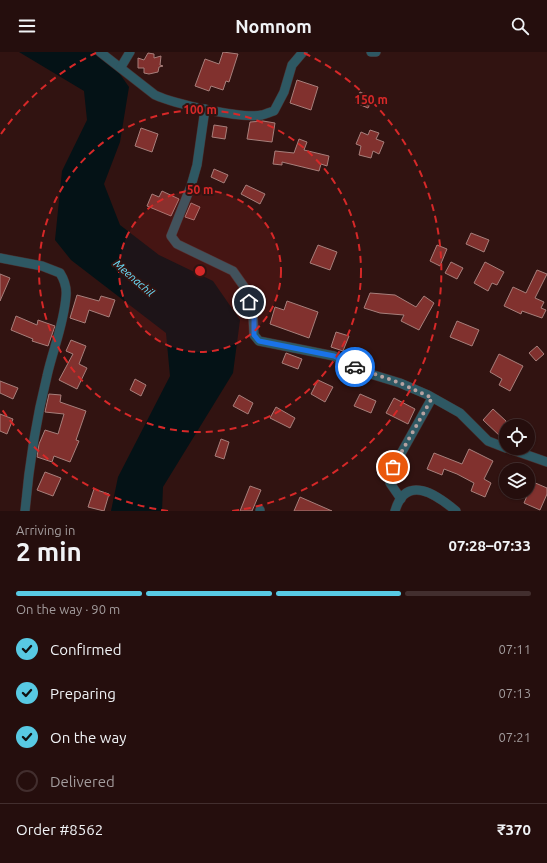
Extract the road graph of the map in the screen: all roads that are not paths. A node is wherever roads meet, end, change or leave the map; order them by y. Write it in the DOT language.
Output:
graph roads {
  1 [pos="100,52"];
  2 [pos="130,52"];
  3 [pos="303,52"];
  4 [pos="371,52"];
  5 [pos="376,52"];
  6 [pos="121,67"];
  7 [pos="205,109"];
  8 [pos="0,258"];
  9 [pos="432,398"];
  10 [pos="499,445"];
  11 [pos="527,455"];
  12 [pos="547,462"];
  13 [pos="401,499"];
  14 [pos="25,511"];
  15 [pos="396,511"];
  16 [pos="456,511"];
  1 -- 6 [label="street"];
  2 -- 6 [label="street"];
  3 -- 7 [label="street"];
  4 -- 5 [label="street"];
  6 -- 7 [label="street"];
  7 -- 9 [label="street"];
  8 -- 14 [label="street"];
  9 -- 10 [label="street"];
  9 -- 13 [label="street"];
  11 -- 12 [label="street"];
  13 -- 15 [label="street"];
  13 -- 16 [label="street"];
}
